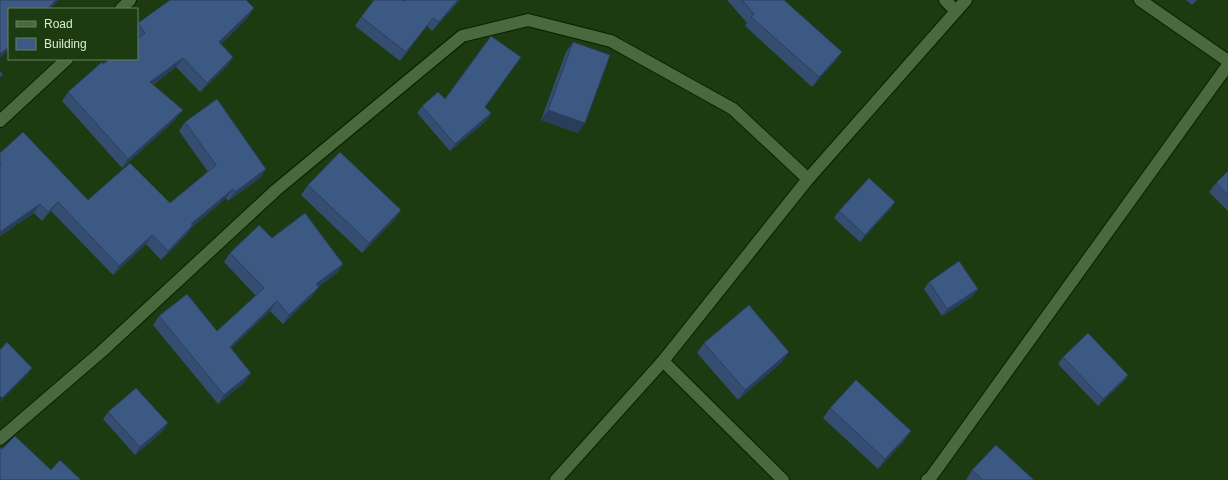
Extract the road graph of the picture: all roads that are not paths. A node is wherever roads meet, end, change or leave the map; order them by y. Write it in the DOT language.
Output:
graph roads {
  1 [pos="130,0"];
  2 [pos="945,0"];
  3 [pos="966,0"];
  4 [pos="1140,0"];
  5 [pos="122,8"];
  6 [pos="956,11"];
  7 [pos="66,60"];
  8 [pos="1228,61"];
  9 [pos="1228,65"];
  10 [pos="0,120"];
  11 [pos="808,179"];
  12 [pos="663,361"];
  13 [pos="0,439"];
  14 [pos="556,480"];
  15 [pos="783,480"];
  16 [pos="927,480"];
  1 -- 5 [label="street"];
  2 -- 6 [label="street"];
  3 -- 6 [label="street"];
  4 -- 8 [label="street"];
  6 -- 11 [label="street"];
  7 -- 10 [label="street"];
  9 -- 16 [label="street"];
  11 -- 12 [label="street"];
  11 -- 13 [label="street"];
  12 -- 14 [label="street"];
  12 -- 15 [label="street"];
}
